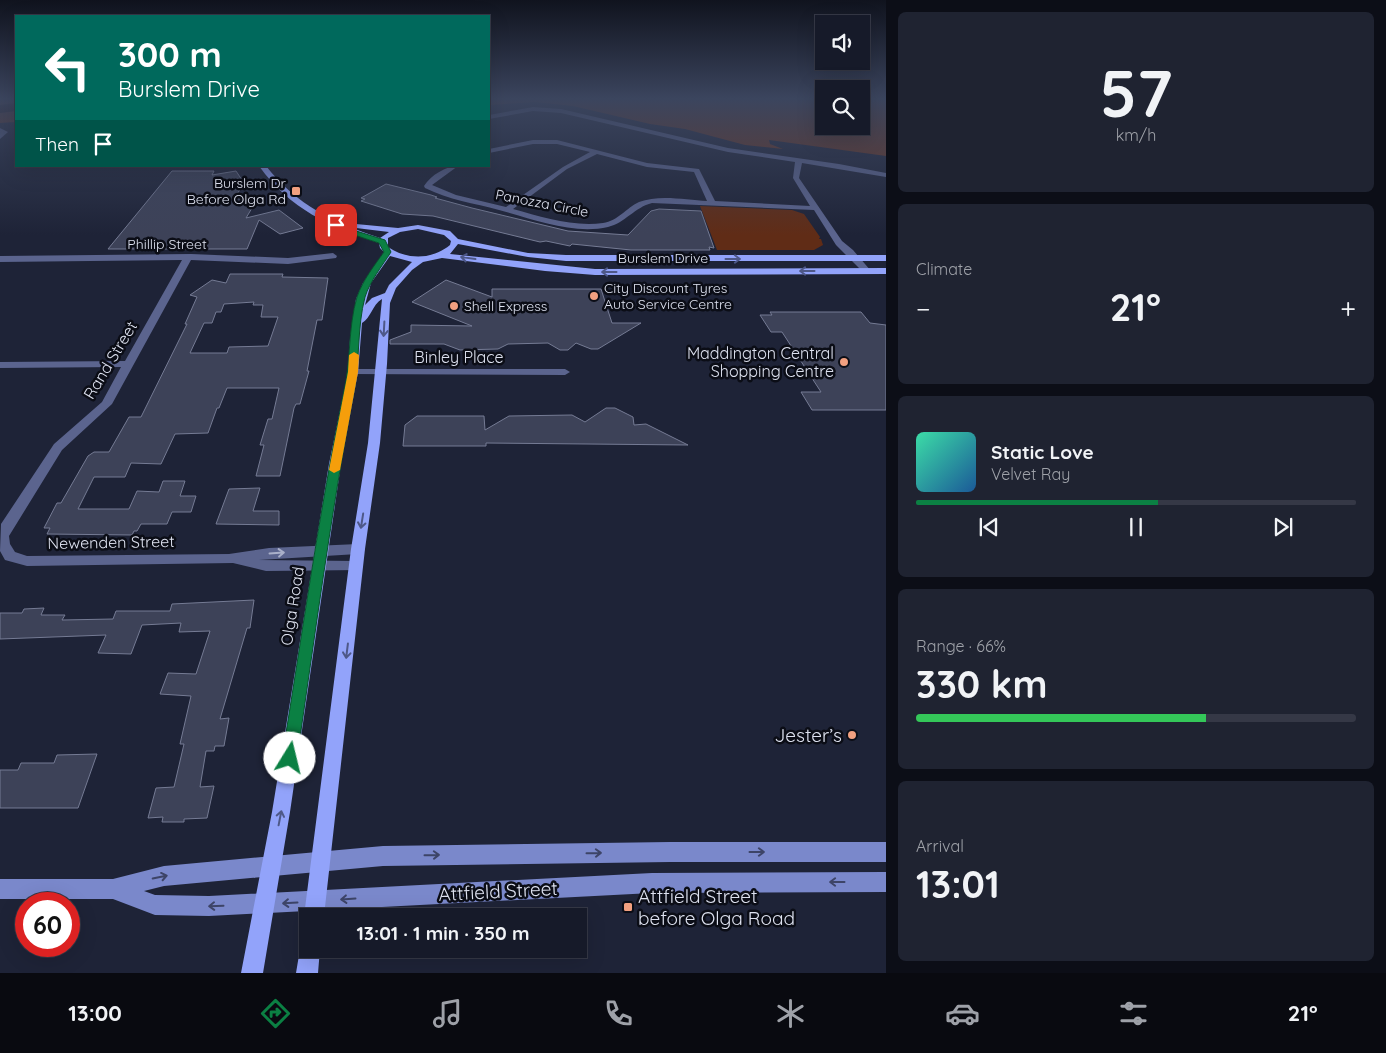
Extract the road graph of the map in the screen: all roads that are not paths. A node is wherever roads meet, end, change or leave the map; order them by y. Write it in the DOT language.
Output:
graph roads {
  1 [pos="527,144"];
  2 [pos="561,144"];
  3 [pos="704,144"];
  4 [pos="490,151"];
  5 [pos="596,152"];
  6 [pos="799,160"];
  7 [pos="263,167"];
  8 [pos="453,167"];
  9 [pos="886,175"];
  10 [pos="712,203"];
  11 [pos="816,208"];
  12 [pos="306,210"];
  13 [pos="507,210"];
  14 [pos="398,230"];
  15 [pos="455,241"];
  16 [pos="383,242"];
  17 [pos="840,243"];
  18 [pos="475,246"];
  19 [pos="388,252"];
  20 [pos="442,255"];
  21 [pos="528,255"];
  22 [pos="333,256"];
  23 [pos="188,257"];
  24 [pos="846,258"];
  25 [pos="856,258"];
  26 [pos="886,258"];
  27 [pos="0,259"];
  28 [pos="421,259"];
  29 [pos="495,263"];
  30 [pos="855,271"];
  31 [pos="867,271"];
  32 [pos="886,271"];
  33 [pos="636,272"];
  34 [pos="389,295"];
  35 [pos="355,339"];
  36 [pos="127,364"];
  37 [pos="0,365"];
  38 [pos="353,372"];
  39 [pos="382,372"];
  40 [pos="565,372"];
  41 [pos="1,545"];
  42 [pos="358,549"];
  43 [pos="323,550"];
  44 [pos="229,558"];
  45 [pos="356,566"];
  46 [pos="320,567"];
  47 [pos="886,852"];
  48 [pos="321,860"];
  49 [pos="271,866"];
  50 [pos="886,882"];
  51 [pos="113,889"];
  52 [pos="0,890"];
  53 [pos="264,904"];
  54 [pos="305,908"];
  55 [pos="315,908"];
  56 [pos="328,908"];
  57 [pos="309,958"];
  58 [pos="252,973"];
  59 [pos="308,973"];
  1 -- 4 [label="street"];
  2 -- 5 [label="street"];
  3 -- 6 [label="street"];
  5 -- 10 [label="street"];
  5 -- 13 [label="street"];
  6 -- 9 [label="street"];
  6 -- 11 [label="street"];
  7 -- 12 [label="main road, Burslem Drive"];
  8 -- 13 [label="street, Panozza Circle"];
  10 -- 11 [label="street, Panozza Circle"];
  10 -- 13 [label="street, Panozza Circle"];
  11 -- 17 [label="street"];
  12 -- 14 [label="main road, Burslem Drive"];
  12 -- 16 [label="main road, Burslem Drive"];
  14 -- 15 [label="main road, Burslem Drive"];
  14 -- 16 [label="main road"];
  15 -- 18 [label="main road, Burslem Drive"];
  15 -- 20 [label="main road"];
  16 -- 19 [label="main road"];
  17 -- 24 [label="street"];
  17 -- 25 [label="street"];
  18 -- 21 [label="main road, Burslem Drive"];
  18 -- 29 [label="main road"];
  19 -- 28 [label="main road, Burslem Drive"];
  19 -- 35 [label="main road, Olga Road"];
  20 -- 28 [label="main road, Burslem Drive"];
  29 -- 20 [label="main road, Burslem Drive, one-way"];
  21 -- 24 [label="main road, Burslem Drive, one-way"];
  21 -- 33 [label="main road"];
  22 -- 23 [label="street, Phillip Street"];
  23 -- 27 [label="street, Phillip Street"];
  23 -- 36 [label="street, Rand Street"];
  24 -- 25 [label="main road, Burslem Drive"];
  24 -- 30 [label="street"];
  25 -- 26 [label="main road, Burslem Drive"];
  25 -- 31 [label="street"];
  28 -- 34 [label="main road"];
  33 -- 29 [label="main road, Burslem Drive, one-way"];
  30 -- 31 [label="main road, Burslem Drive"];
  30 -- 33 [label="main road, Burslem Drive, one-way"];
  31 -- 32 [label="main road, Burslem Drive"];
  34 -- 35 [label="main road"];
  34 -- 39 [label="main road, one-way"];
  35 -- 38 [label="main road, Olga Road"];
  36 -- 37 [label="street"];
  36 -- 41 [label="street, Rand Street"];
  38 -- 39 [label="street, Binley Place"];
  38 -- 43 [label="main road, Olga Road"];
  39 -- 40 [label="street, Binley Place"];
  39 -- 42 [label="main road, one-way"];
  41 -- 44 [label="street, Newenden Street"];
  42 -- 43 [label="street, Newenden Street"];
  42 -- 45 [label="main road"];
  44 -- 43 [label="street, Newenden Street, one-way"];
  43 -- 46 [label="main road, Olga Road"];
  44 -- 46 [label="street, Newenden Street"];
  45 -- 46 [label="street, Newenden Street"];
  45 -- 48 [label="main road, one-way"];
  49 -- 46 [label="main road, Olga Road, one-way"];
  48 -- 47 [label="street, Attfield Street, one-way"];
  48 -- 49 [label="street, Attfield Street"];
  48 -- 55 [label="main road"];
  51 -- 49 [label="street, Attfield Street, one-way"];
  49 -- 53 [label="main road, Olga Road"];
  50 -- 56 [label="street, Attfield Street, one-way"];
  51 -- 52 [label="street, Attfield Street"];
  53 -- 51 [label="street, Attfield Street, one-way"];
  54 -- 53 [label="street, Attfield Street, one-way"];
  53 -- 58 [label="main road, Olga Road"];
  57 -- 59 [label="main road"];
}
